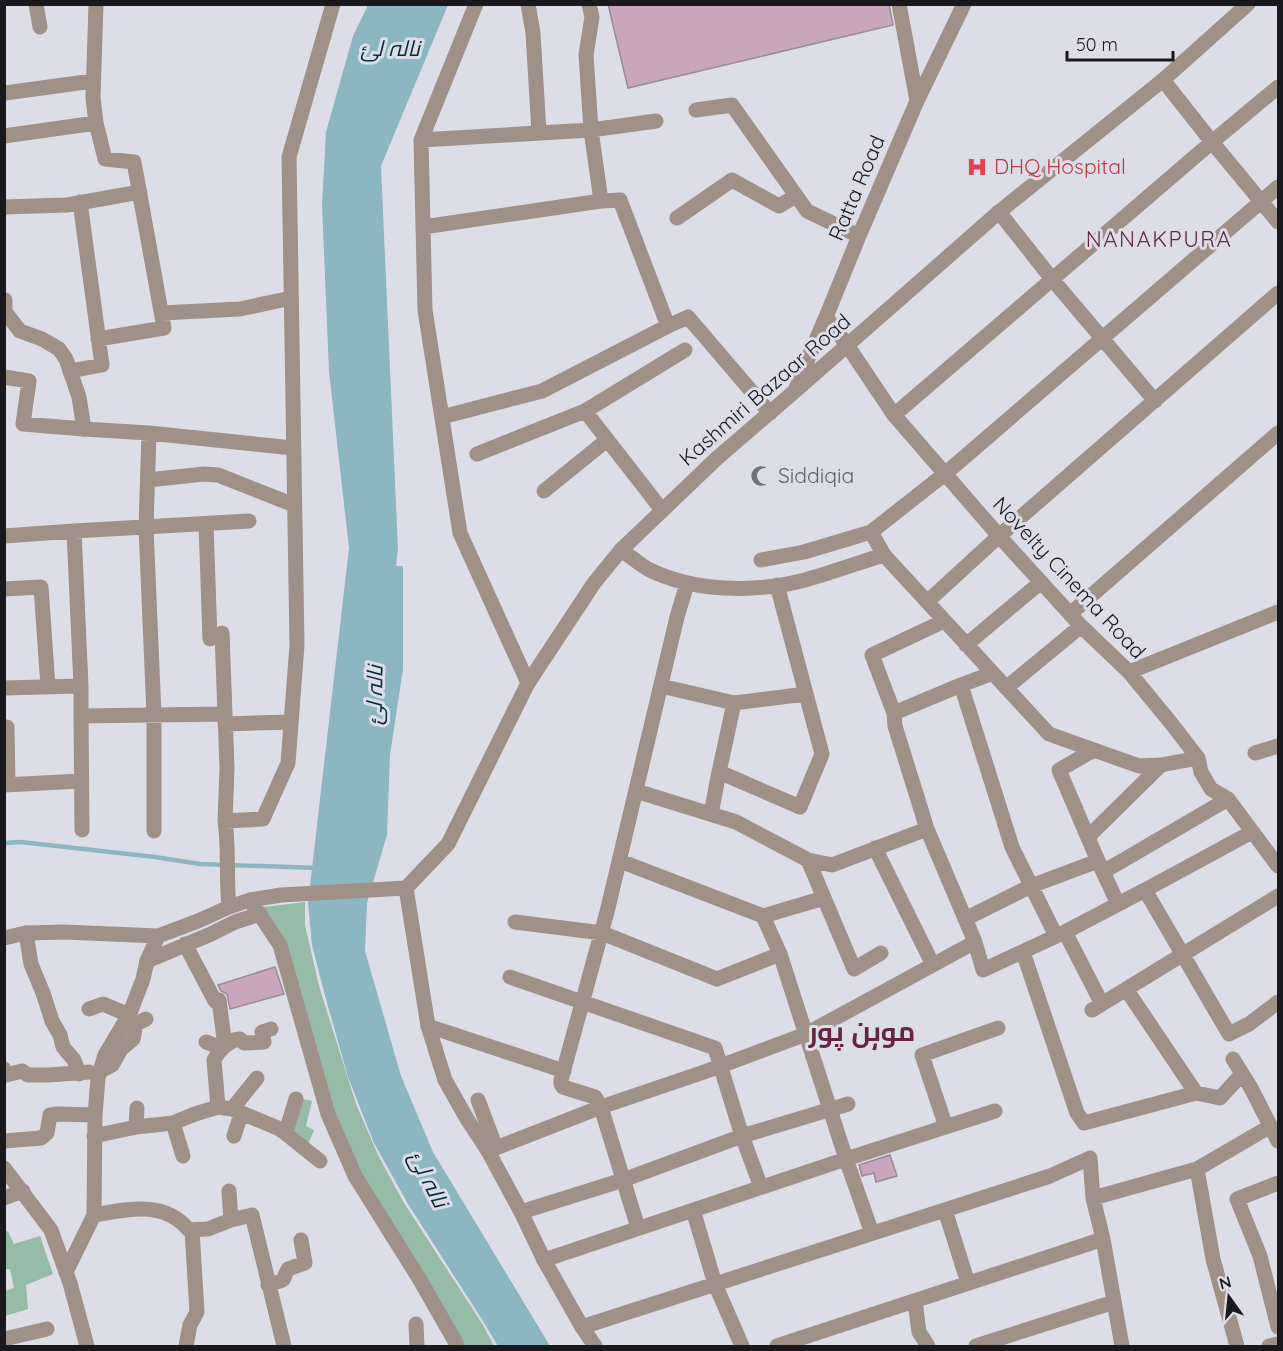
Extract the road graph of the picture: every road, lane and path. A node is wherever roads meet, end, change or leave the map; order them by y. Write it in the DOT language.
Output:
graph roads {
  1 [pos="36,4"];
  2 [pos="96,4"];
  3 [pos="333,4"];
  4 [pos="476,4"];
  5 [pos="528,4"];
  6 [pos="589,4"];
  7 [pos="899,4"];
  8 [pos="964,4"];
  9 [pos="1248,4"];
  10 [pos="40,27"];
  11 [pos="1163,80"];
  12 [pos="93,81"];
  13 [pos="1278,87"];
  14 [pos="5,93"];
  15 [pos="917,101"];
  16 [pos="696,110"];
  17 [pos="656,121"];
  18 [pos="96,123"];
  19 [pos="591,130"];
  20 [pos="539,133"];
  21 [pos="4,136"];
  22 [pos="421,140"];
  23 [pos="1212,142"];
  24 [pos="1278,187"];
  25 [pos="140,192"];
  26 [pos="796,196"];
  27 [pos="601,201"];
  28 [pos="80,202"];
  29 [pos="1262,202"];
  30 [pos="4,207"];
  31 [pos="999,212"];
  32 [pos="677,218"];
  33 [pos="1278,222"];
  34 [pos="423,227"];
  35 [pos="859,236"];
  36 [pos="1052,279"];
  37 [pos="1278,293"];
  38 [pos="291,298"];
  39 [pos="4,300"];
  40 [pos="162,313"];
  41 [pos="826,317"];
  42 [pos="668,326"];
  43 [pos="98,339"];
  44 [pos="1103,339"];
  45 [pos="847,345"];
  46 [pos="686,350"];
  47 [pos="70,371"];
  48 [pos="4,377"];
  49 [pos="795,391"];
  50 [pos="1155,401"];
  51 [pos="585,411"];
  52 [pos="770,413"];
  53 [pos="894,415"];
  54 [pos="442,417"];
  55 [pos="84,429"];
  56 [pos="1278,433"];
  57 [pos="149,434"];
  58 [pos="607,440"];
  59 [pos="293,448"];
  60 [pos="477,454"];
  61 [pos="946,473"];
  62 [pos="148,480"];
  63 [pos="544,491"];
  64 [pos="294,505"];
  65 [pos="663,510"];
  66 [pos="249,521"];
  67 [pos="206,524"];
  68 [pos="146,527"];
  69 [pos="74,531"];
  70 [pos="870,532"];
  71 [pos="4,536"];
  72 [pos="999,536"];
  73 [pos="621,550"];
  74 [pos="884,555"];
  75 [pos="761,560"];
  76 [pos="1041,582"];
  77 [pos="687,584"];
  78 [pos="777,585"];
  79 [pos="4,589"];
  80 [pos="927,602"];
  81 [pos="1278,612"];
  82 [pos="1070,614"];
  83 [pos="944,621"];
  84 [pos="1081,626"];
  85 [pos="966,645"];
  86 [pos="1129,672"];
  87 [pos="993,673"];
  88 [pos="528,683"];
  89 [pos="961,685"];
  90 [pos="81,686"];
  91 [pos="661,686"];
  92 [pos="48,687"];
  93 [pos="4,688"];
  94 [pos="1006,688"];
  95 [pos="806,694"];
  96 [pos="734,704"];
  97 [pos="894,713"];
  98 [pos="154,715"];
  99 [pos="81,716"];
  100 [pos="225,719"];
  101 [pos="291,722"];
  102 [pos="7,727"];
  103 [pos="1278,746"];
  104 [pos="1094,750"];
  105 [pos="1256,753"];
  106 [pos="1198,758"];
  107 [pos="1161,765"];
  108 [pos="719,771"];
  109 [pos="81,781"];
  110 [pos="6,785"];
  111 [pos="636,791"];
  112 [pos="1228,799"];
  113 [pos="711,814"];
  114 [pos="226,827"];
  115 [pos="927,829"];
  116 [pos="82,830"];
  117 [pos="154,831"];
  118 [pos="1252,832"];
  119 [pos="1088,837"];
  120 [pos="875,848"];
  121 [pos="808,860"];
  122 [pos="620,861"];
  123 [pos="1101,866"];
  124 [pos="1278,866"];
  125 [pos="1031,886"];
  126 [pos="406,888"];
  127 [pos="1145,890"];
  128 [pos="1278,896"];
  129 [pos="824,898"];
  130 [pos="250,900"];
  131 [pos="1118,904"];
  132 [pos="229,907"];
  133 [pos="260,914"];
  134 [pos="763,916"];
  135 [pos="965,919"];
  136 [pos="515,922"];
  137 [pos="26,933"];
  138 [pos="602,933"];
  139 [pos="1061,934"];
  140 [pos="158,936"];
  141 [pos="4,938"];
  142 [pos="975,942"];
  143 [pos="185,944"];
  144 [pos="1023,952"];
  145 [pos="881,953"];
  146 [pos="780,954"];
  147 [pos="1183,954"];
  148 [pos="147,960"];
  149 [pos="933,965"];
  150 [pos="510,977"];
  151 [pos="1126,989"];
  152 [pos="583,1002"];
  153 [pos="1278,1002"];
  154 [pos="88,1009"];
  155 [pos="129,1016"];
  156 [pos="146,1019"];
  157 [pos="428,1026"];
  158 [pos="998,1028"];
  159 [pos="271,1029"];
  160 [pos="806,1034"];
  161 [pos="206,1042"];
  162 [pos="224,1047"];
  163 [pos="1233,1059"];
  164 [pos="720,1066"];
  165 [pos="4,1069"];
  166 [pos="564,1071"];
  167 [pos="79,1074"];
  168 [pos="1242,1074"];
  169 [pos="98,1075"];
  170 [pos="257,1078"];
  171 [pos="1196,1093"];
  172 [pos="296,1099"];
  173 [pos="478,1100"];
  174 [pos="848,1104"];
  175 [pos="601,1107"];
  176 [pos="137,1108"];
  177 [pos="830,1109"];
  178 [pos="230,1110"];
  179 [pos="995,1111"];
  180 [pos="95,1115"];
  181 [pos="173,1123"];
  182 [pos="1271,1126"];
  183 [pos="136,1127"];
  184 [pos="946,1127"];
  185 [pos="94,1136"];
  186 [pos="234,1136"];
  187 [pos="742,1136"];
  188 [pos="285,1138"];
  189 [pos="4,1141"];
  190 [pos="1278,1141"];
  191 [pos="492,1149"];
  192 [pos="183,1156"];
  193 [pos="846,1159"];
  194 [pos="320,1161"];
  195 [pos="4,1168"];
  196 [pos="1197,1168"];
  197 [pos="623,1180"];
  198 [pos="1278,1183"];
  199 [pos="761,1187"];
  200 [pos="23,1191"];
  201 [pos="229,1191"];
  202 [pos="4,1198"];
  203 [pos="1093,1198"];
  204 [pos="693,1210"];
  205 [pos="945,1210"];
  206 [pos="521,1212"];
  207 [pos="94,1215"];
  208 [pos="231,1220"];
  209 [pos="638,1228"];
  210 [pos="192,1230"];
  211 [pos="872,1233"];
  212 [pos="1103,1239"];
  213 [pos="302,1240"];
  214 [pos="544,1260"];
  215 [pos="66,1272"];
  216 [pos="968,1283"];
  217 [pos="715,1284"];
  218 [pos="268,1285"];
  219 [pos="915,1300"];
  220 [pos="1114,1302"];
  221 [pos="416,1324"];
  222 [pos="582,1327"];
  223 [pos="1278,1327"];
  224 [pos="47,1329"];
  225 [pos="4,1339"];
  226 [pos="1278,1344"];
  227 [pos="87,1347"];
  228 [pos="186,1347"];
  229 [pos="284,1347"];
  230 [pos="417,1347"];
  231 [pos="456,1347"];
  232 [pos="595,1347"];
  233 [pos="742,1347"];
  234 [pos="777,1347"];
  235 [pos="928,1347"];
  236 [pos="976,1347"];
  237 [pos="1122,1347"];
  238 [pos="1237,1347"];
  239 [pos="1269,1347"];
  1 -- 10 [label="street"];
  2 -- 12 [label="street"];
  3 -- 38 [label="street"];
  4 -- 22 [label="street"];
  5 -- 20 [label="street"];
  6 -- 19 [label="street"];
  7 -- 15 [label="street"];
  8 -- 15 [label="street, Ratta Road"];
  9 -- 11 [label="street, Kashmiri Bazaar Road"];
  11 -- 23 [label="street"];
  11 -- 31 [label="street, Kashmiri Bazaar Road"];
  12 -- 14 [label="street"];
  12 -- 18 [label="street"];
  13 -- 23 [label="street"];
  15 -- 35 [label="street, Ratta Road"];
  16 -- 26 [label="street"];
  17 -- 19 [label="street"];
  18 -- 21 [label="street"];
  18 -- 25 [label="street"];
  19 -- 20 [label="street"];
  19 -- 27 [label="street"];
  20 -- 22 [label="street"];
  22 -- 34 [label="street"];
  23 -- 29 [label="street"];
  23 -- 36 [label="street"];
  24 -- 29 [label="street"];
  25 -- 28 [label="street"];
  25 -- 40 [label="street"];
  26 -- 32 [label="street"];
  26 -- 35 [label="street"];
  27 -- 34 [label="street"];
  27 -- 42 [label="street"];
  28 -- 30 [label="street"];
  28 -- 43 [label="street"];
  29 -- 33 [label="street"];
  29 -- 44 [label="street"];
  31 -- 36 [label="street"];
  31 -- 45 [label="street, Kashmiri Bazaar Road"];
  34 -- 54 [label="street"];
  35 -- 41 [label="street, Ratta Road"];
  36 -- 44 [label="street"];
  36 -- 53 [label="street"];
  37 -- 50 [label="street"];
  38 -- 40 [label="street"];
  38 -- 59 [label="street"];
  39 -- 47 [label="street"];
  40 -- 43 [label="street"];
  41 -- 45 [label="street, Novelty Cinema Road"];
  41 -- 49 [label="street, Ratta Road"];
  42 -- 52 [label="street"];
  42 -- 54 [label="street"];
  43 -- 47 [label="street"];
  44 -- 50 [label="street"];
  44 -- 61 [label="street"];
  45 -- 49 [label="street, Kashmiri Bazaar Road"];
  45 -- 53 [label="street, Novelty Cinema Road"];
  46 -- 51 [label="street"];
  47 -- 55 [label="street"];
  48 -- 55 [label="street"];
  49 -- 52 [label="street, Kashmiri Bazaar Road"];
  50 -- 72 [label="street"];
  51 -- 58 [label="street"];
  51 -- 60 [label="street"];
  52 -- 65 [label="street, Kashmiri Bazaar Road"];
  53 -- 61 [label="street, Novelty Cinema Road"];
  54 -- 88 [label="street"];
  55 -- 57 [label="street"];
  56 -- 82 [label="street"];
  57 -- 59 [label="street"];
  57 -- 62 [label="street"];
  58 -- 63 [label="street"];
  58 -- 65 [label="street"];
  59 -- 64 [label="street"];
  61 -- 70 [label="street"];
  61 -- 72 [label="street, Novelty Cinema Road"];
  62 -- 64 [label="street"];
  62 -- 68 [label="street"];
  64 -- 101 [label="street"];
  65 -- 73 [label="street, Kashmiri Bazaar Road"];
  66 -- 67 [label="street"];
  67 -- 68 [label="street"];
  67 -- 100 [label="street"];
  68 -- 69 [label="street"];
  68 -- 98 [label="street"];
  69 -- 71 [label="street"];
  69 -- 90 [label="street"];
  70 -- 74 [label="street"];
  70 -- 75 [label="street"];
  72 -- 76 [label="street, Novelty Cinema Road"];
  72 -- 80 [label="street"];
  73 -- 77 [label="street"];
  73 -- 88 [label="street, Kashmiri Bazaar Road"];
  74 -- 78 [label="street"];
  74 -- 80 [label="street"];
  76 -- 82 [label="street, Novelty Cinema Road"];
  76 -- 85 [label="street"];
  77 -- 78 [label="street"];
  77 -- 91 [label="street"];
  78 -- 95 [label="street"];
  79 -- 92 [label="street"];
  80 -- 83 [label="street"];
  81 -- 86 [label="street"];
  82 -- 84 [label="street, Novelty Cinema Road"];
  83 -- 85 [label="street"];
  83 -- 97 [label="street"];
  84 -- 86 [label="street, Novelty Cinema Road"];
  84 -- 94 [label="street"];
  85 -- 87 [label="street"];
  86 -- 106 [label="street, Novelty Cinema Road"];
  87 -- 89 [label="street"];
  87 -- 94 [label="street"];
  88 -- 126 [label="street, Kashmiri Bazaar Road"];
  89 -- 97 [label="street"];
  89 -- 125 [label="street"];
  90 -- 92 [label="street"];
  90 -- 99 [label="street"];
  91 -- 96 [label="street"];
  91 -- 111 [label="street"];
  92 -- 93 [label="street"];
  94 -- 104 [label="street"];
  95 -- 96 [label="street"];
  95 -- 108 [label="street"];
  96 -- 108 [label="street"];
  97 -- 115 [label="street"];
  98 -- 99 [label="street"];
  98 -- 100 [label="street"];
  98 -- 117 [label="street"];
  99 -- 109 [label="street"];
  100 -- 101 [label="street"];
  100 -- 114 [label="street"];
  101 -- 114 [label="street"];
  102 -- 110 [label="street"];
  103 -- 105 [label="street"];
  104 -- 107 [label="street"];
  104 -- 119 [label="street"];
  106 -- 107 [label="street"];
  106 -- 112 [label="street, Novelty Cinema Road"];
  107 -- 119 [label="street"];
  108 -- 113 [label="street"];
  109 -- 110 [label="street"];
  109 -- 116 [label="street"];
  111 -- 113 [label="street"];
  111 -- 122 [label="street"];
  112 -- 118 [label="street, Novelty Cinema Road"];
  112 -- 123 [label="street"];
  113 -- 121 [label="street"];
  114 -- 132 [label="street"];
  115 -- 120 [label="street"];
  115 -- 135 [label="street"];
  118 -- 124 [label="street, Novelty Cinema Road"];
  118 -- 127 [label="street"];
  119 -- 123 [label="street"];
  120 -- 121 [label="street"];
  120 -- 149 [label="street"];
  121 -- 129 [label="street"];
  122 -- 134 [label="street"];
  122 -- 138 [label="street"];
  123 -- 125 [label="street"];
  123 -- 131 [label="street"];
  125 -- 135 [label="street"];
  125 -- 139 [label="street"];
  126 -- 130 [label="street"];
  126 -- 157 [label="street"];
  127 -- 131 [label="street"];
  127 -- 147 [label="street"];
  128 -- 147 [label="street"];
  129 -- 134 [label="street"];
  129 -- 145 [label="street"];
  130 -- 132 [label="street"];
  130 -- 133 [label="street"];
  131 -- 139 [label="street"];
  132 -- 140 [label="street"];
  133 -- 143 [label="street"];
  133 -- 231 [label="street"];
  134 -- 146 [label="street"];
  135 -- 142 [label="street"];
  136 -- 138 [label="street"];
  137 -- 140 [label="street"];
  137 -- 141 [label="street"];
  137 -- 167 [label="street"];
  138 -- 146 [label="street"];
  138 -- 152 [label="street"];
  139 -- 144 [label="street"];
  139 -- 151 [label="street"];
  140 -- 148 [label="street"];
  142 -- 144 [label="street"];
  142 -- 149 [label="street"];
  143 -- 148 [label="street"];
  143 -- 162 [label="street"];
  144 -- 171 [label="street"];
  146 -- 160 [label="street"];
  147 -- 151 [label="street"];
  147 -- 153 [label="street"];
  148 -- 155 [label="street"];
  149 -- 160 [label="street"];
  150 -- 152 [label="street"];
  151 -- 171 [label="street"];
  152 -- 164 [label="street"];
  152 -- 166 [label="street"];
  154 -- 155 [label="street"];
  155 -- 169 [label="street"];
  156 -- 169 [label="street"];
  157 -- 166 [label="street"];
  157 -- 191 [label="street"];
  158 -- 184 [label="street"];
  159 -- 162 [label="street"];
  160 -- 164 [label="street"];
  160 -- 177 [label="street"];
  161 -- 162 [label="street"];
  162 -- 178 [label="street"];
  163 -- 168 [label="street"];
  164 -- 175 [label="street"];
  164 -- 187 [label="street"];
  165 -- 167 [label="street"];
  166 -- 175 [label="street"];
  167 -- 169 [label="street"];
  168 -- 171 [label="street"];
  168 -- 182 [label="street"];
  169 -- 180 [label="street"];
  170 -- 178 [label="street"];
  172 -- 188 [label="street"];
  173 -- 191 [label="street"];
  174 -- 177 [label="street"];
  175 -- 191 [label="street"];
  175 -- 197 [label="street"];
  176 -- 183 [label="street"];
  177 -- 187 [label="street"];
  177 -- 193 [label="street"];
  178 -- 181 [label="street"];
  178 -- 186 [label="street"];
  178 -- 188 [label="street"];
  179 -- 184 [label="street"];
  180 -- 185 [label="street"];
  180 -- 189 [label="street"];
  181 -- 183 [label="street"];
  181 -- 192 [label="street"];
  182 -- 190 [label="street"];
  182 -- 196 [label="street"];
  183 -- 185 [label="street"];
  184 -- 193 [label="street"];
  185 -- 207 [label="street"];
  187 -- 197 [label="street"];
  187 -- 199 [label="street"];
  188 -- 194 [label="street"];
  191 -- 206 [label="street"];
  193 -- 199 [label="street"];
  193 -- 211 [label="street"];
  195 -- 200 [label="street"];
  196 -- 203 [label="street"];
  196 -- 238 [label="street"];
  197 -- 206 [label="street"];
  197 -- 209 [label="street"];
  198 -- 223 [label="street"];
  199 -- 204 [label="street"];
  200 -- 202 [label="street"];
  200 -- 215 [label="street"];
  201 -- 208 [label="street"];
  203 -- 205 [label="street"];
  203 -- 212 [label="street"];
  204 -- 209 [label="street"];
  204 -- 217 [label="street"];
  205 -- 211 [label="street"];
  205 -- 216 [label="street"];
  206 -- 214 [label="street"];
  207 -- 210 [label="street"];
  207 -- 215 [label="street"];
  208 -- 210 [label="street"];
  208 -- 218 [label="street"];
  209 -- 214 [label="street"];
  210 -- 228 [label="street"];
  211 -- 217 [label="street"];
  212 -- 216 [label="street"];
  212 -- 220 [label="street"];
  213 -- 218 [label="street"];
  214 -- 222 [label="street"];
  215 -- 227 [label="street"];
  216 -- 219 [label="street"];
  217 -- 222 [label="street"];
  217 -- 233 [label="street"];
  218 -- 229 [label="street"];
  219 -- 234 [label="street"];
  219 -- 235 [label="street"];
  220 -- 236 [label="street"];
  220 -- 237 [label="street"];
  221 -- 230 [label="street"];
  222 -- 232 [label="street"];
  224 -- 225 [label="street"];
  226 -- 239 [label="street"];
}
